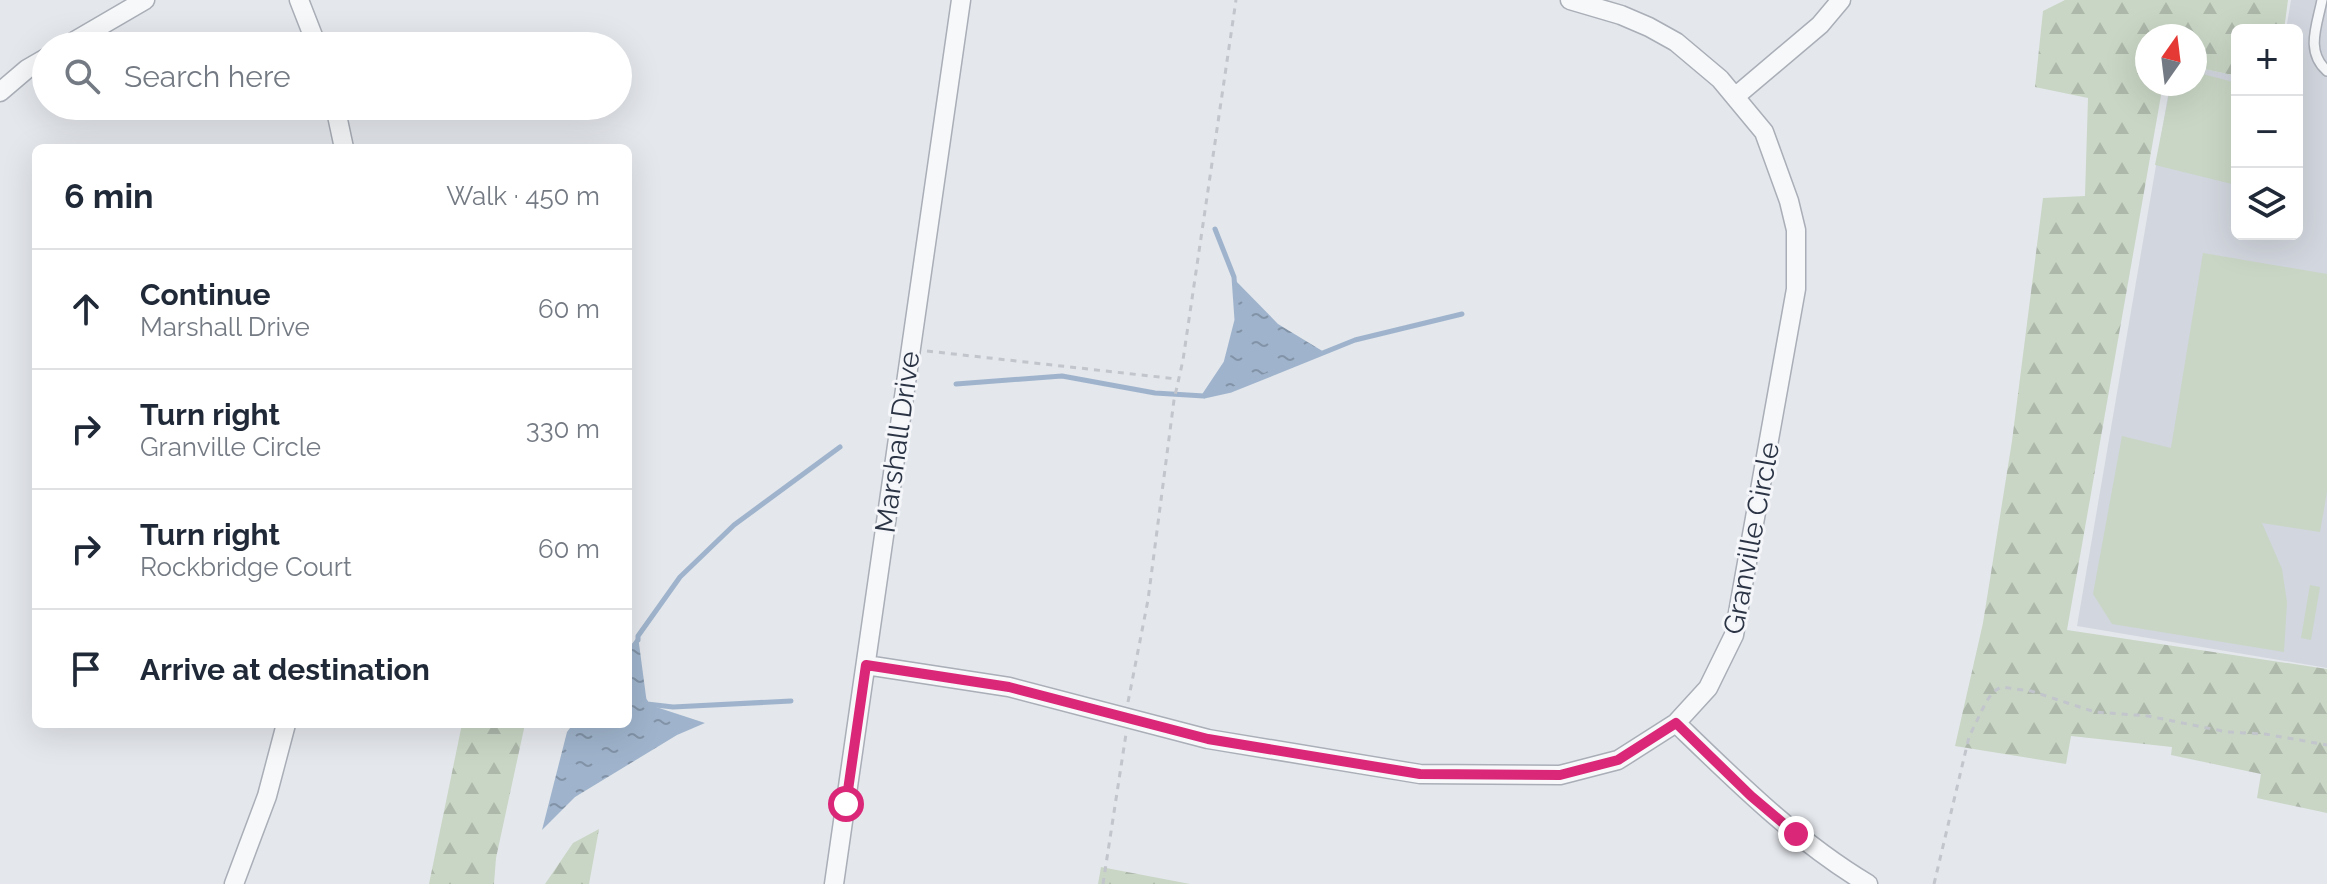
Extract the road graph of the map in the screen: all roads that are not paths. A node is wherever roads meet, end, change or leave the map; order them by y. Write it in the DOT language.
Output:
graph roads {
  1 [pos="145,0"];
  2 [pos="299,0"];
  3 [pos="961,0"];
  4 [pos="1570,0"];
  5 [pos="1841,0"];
  6 [pos="2322,0"];
  7 [pos="2323,19"];
  8 [pos="90,32"];
  9 [pos="312,32"];
  10 [pos="32,66"];
  11 [pos="2327,71"];
  12 [pos="0,92"];
  13 [pos="1736,96"];
  14 [pos="338,120"];
  15 [pos="343,144"];
  16 [pos="866,665"];
  17 [pos="1676,723"];
  18 [pos="285,728"];
  19 [pos="234,884"];
  20 [pos="834,884"];
  21 [pos="1868,884"];
  1 -- 8 [label="street"];
  2 -- 9 [label="street"];
  3 -- 16 [label="street, Marshall Drive"];
  4 -- 13 [label="street, Granville Circle"];
  5 -- 13 [label="street"];
  6 -- 7 [label="lane"];
  7 -- 11 [label="lane"];
  10 -- 12 [label="street"];
  13 -- 17 [label="street, Granville Circle"];
  14 -- 15 [label="street"];
  16 -- 17 [label="street, Granville Circle"];
  16 -- 20 [label="street, Marshall Drive"];
  17 -- 21 [label="street"];
  18 -- 19 [label="street"];
}
